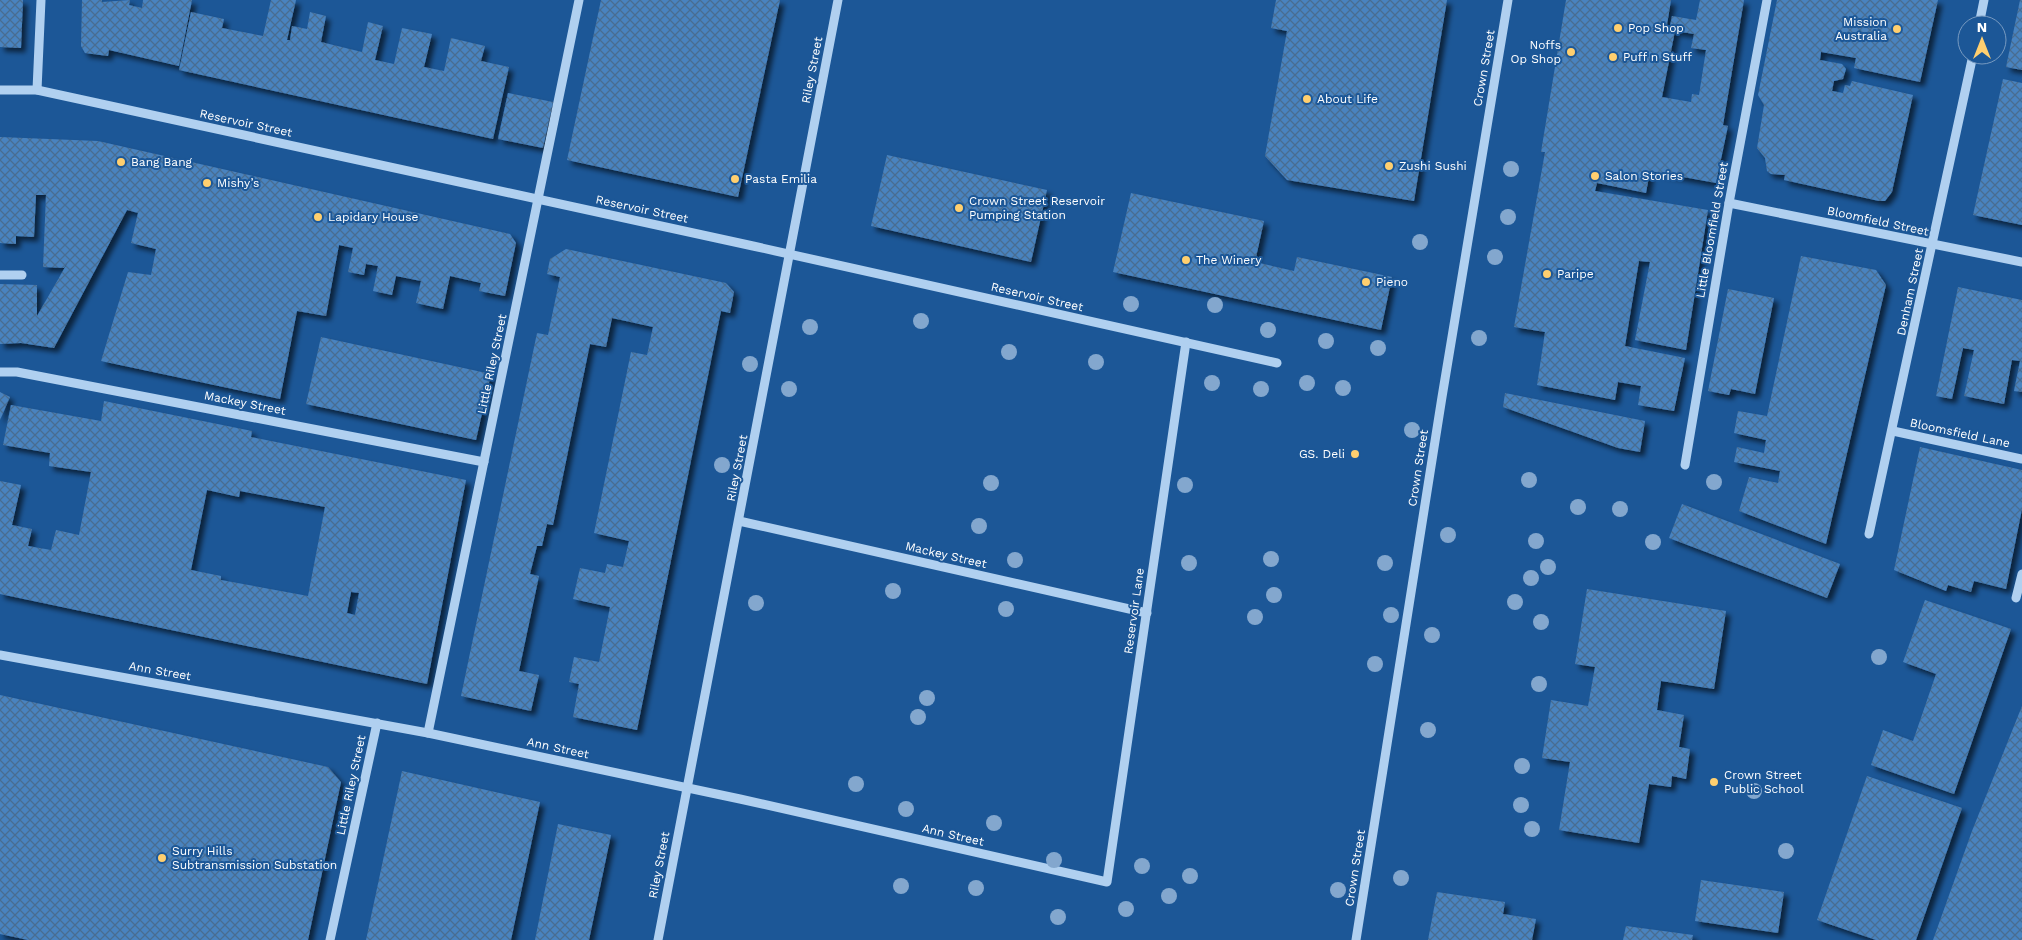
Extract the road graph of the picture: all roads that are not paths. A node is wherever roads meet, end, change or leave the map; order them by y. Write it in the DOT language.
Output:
graph roads {
  1 [pos="41,0"];
  2 [pos="579,0"];
  3 [pos="838,0"];
  4 [pos="1508,0"];
  5 [pos="1767,0"];
  6 [pos="1984,0"];
  7 [pos="1981,15"];
  8 [pos="1971,65"];
  9 [pos="0,90"];
  10 [pos="36,90"];
  11 [pos="539,199"];
  12 [pos="1729,203"];
  13 [pos="1932,245"];
  14 [pos="791,255"];
  15 [pos="2022,262"];
  16 [pos="0,275"];
  17 [pos="22,276"];
  18 [pos="1186,342"];
  19 [pos="1277,363"];
  20 [pos="0,372"];
  21 [pos="1893,431"];
  22 [pos="2022,459"];
  23 [pos="484,462"];
  24 [pos="1685,465"];
  25 [pos="739,521"];
  26 [pos="1869,534"];
  27 [pos="2022,574"];
  28 [pos="2016,598"];
  29 [pos="1146,613"];
  30 [pos="0,655"];
  31 [pos="377,723"];
  32 [pos="428,733"];
  33 [pos="686,788"];
  34 [pos="1107,882"];
  35 [pos="330,940"];
  36 [pos="658,940"];
  37 [pos="1356,940"];
  1 -- 10 [label="street"];
  2 -- 11 [label="street, Little Riley Street"];
  3 -- 14 [label="street, Riley Street"];
  4 -- 37 [label="street, Crown Street"];
  5 -- 12 [label="street, Little Bloomfield Street"];
  6 -- 7 [label="street"];
  8 -- 13 [label="street, Denham Street"];
  9 -- 10 [label="street, Reservoir Street"];
  10 -- 11 [label="street, Reservoir Street"];
  11 -- 14 [label="street, Reservoir Street"];
  11 -- 23 [label="street, Little Riley Street"];
  12 -- 13 [label="street, Bloomfield Street"];
  12 -- 24 [label="street, Little Bloomfield Street"];
  13 -- 15 [label="street, Bloomfield Street"];
  13 -- 21 [label="street, Denham Street"];
  14 -- 18 [label="street, Reservoir Street"];
  14 -- 25 [label="street, Riley Street"];
  16 -- 17 [label="street"];
  18 -- 19 [label="street, Reservoir Street"];
  18 -- 29 [label="street, Reservoir Lane"];
  20 -- 23 [label="street, Mackey Street"];
  21 -- 22 [label="street, Bloomsfield Lane"];
  21 -- 26 [label="street, Denham Street"];
  23 -- 32 [label="street, Little Riley Street"];
  25 -- 29 [label="street, Mackey Street"];
  25 -- 33 [label="street, Riley Street"];
  27 -- 28 [label="street"];
  29 -- 34 [label="street, Reservoir Lane"];
  30 -- 31 [label="street, Ann Street"];
  31 -- 32 [label="street, Ann Street"];
  31 -- 35 [label="street, Little Riley Street"];
  32 -- 33 [label="street, Ann Street"];
  33 -- 34 [label="street, Ann Street"];
  33 -- 36 [label="street, Riley Street"];
}
